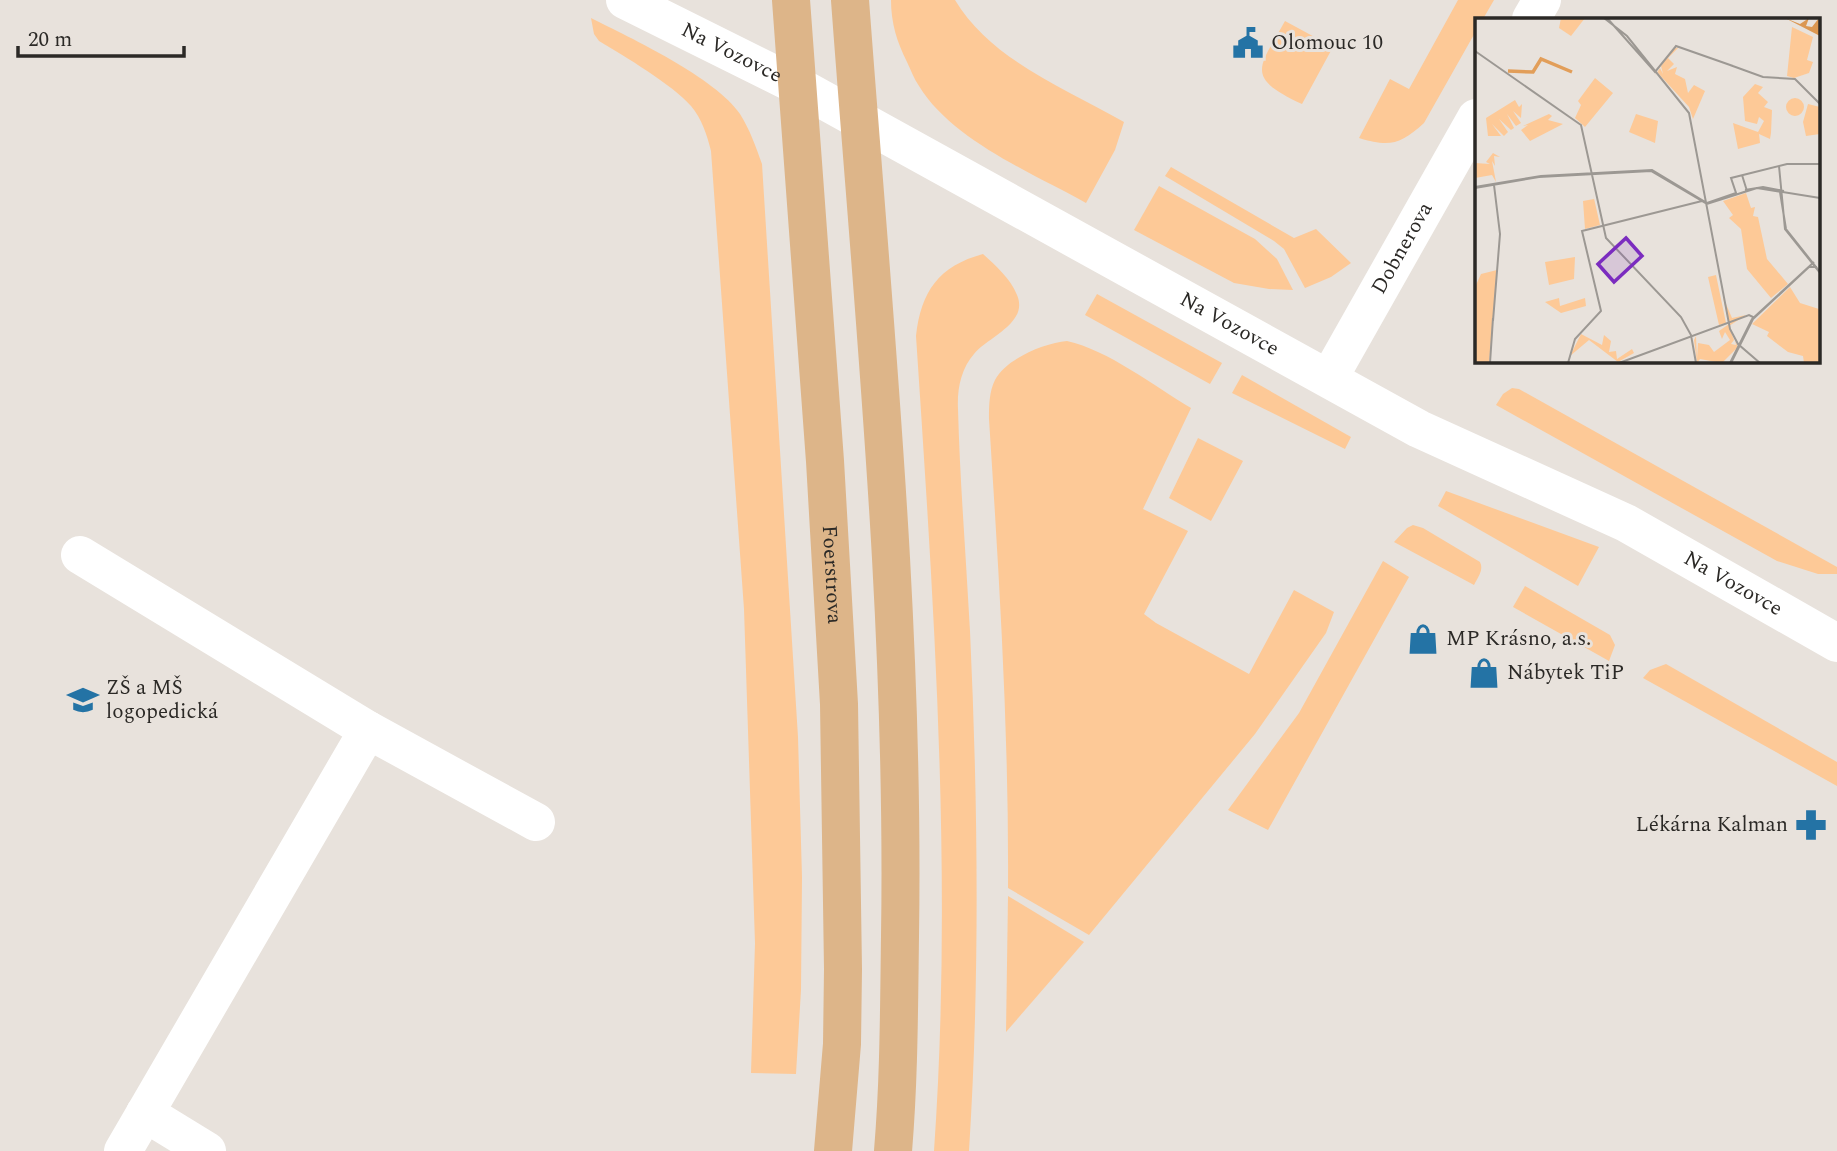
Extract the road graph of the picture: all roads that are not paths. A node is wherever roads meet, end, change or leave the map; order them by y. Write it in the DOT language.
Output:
graph roads {
  1 [pos="625,0"];
  2 [pos="791,0"];
  3 [pos="850,0"];
  4 [pos="1542,0"];
  5 [pos="1532,18"];
  6 [pos="798,86"];
  7 [pos="859,120"];
  8 [pos="1475,120"];
  9 [pos="1329,378"];
  10 [pos="80,555"];
  11 [pos="1837,643"];
  12 [pos="368,730"];
  13 [pos="536,822"];
  14 [pos="145,1113"];
  15 [pos="123,1151"];
  16 [pos="207,1151"];
  17 [pos="833,1151"];
  18 [pos="893,1151"];
  1 -- 6 [label="street, Na Vozovce"];
  2 -- 6 [label="main road, Foerstrova"];
  3 -- 7 [label="main road"];
  4 -- 5 [label="street"];
  6 -- 7 [label="street, Na Vozovce"];
  6 -- 17 [label="main road, Foerstrova"];
  7 -- 9 [label="street, Na Vozovce"];
  7 -- 18 [label="main road"];
  8 -- 9 [label="street, Dobnerova"];
  9 -- 11 [label="street, Na Vozovce"];
  10 -- 12 [label="street"];
  12 -- 13 [label="street"];
  12 -- 14 [label="street"];
  14 -- 15 [label="street"];
  14 -- 16 [label="street"];
}
